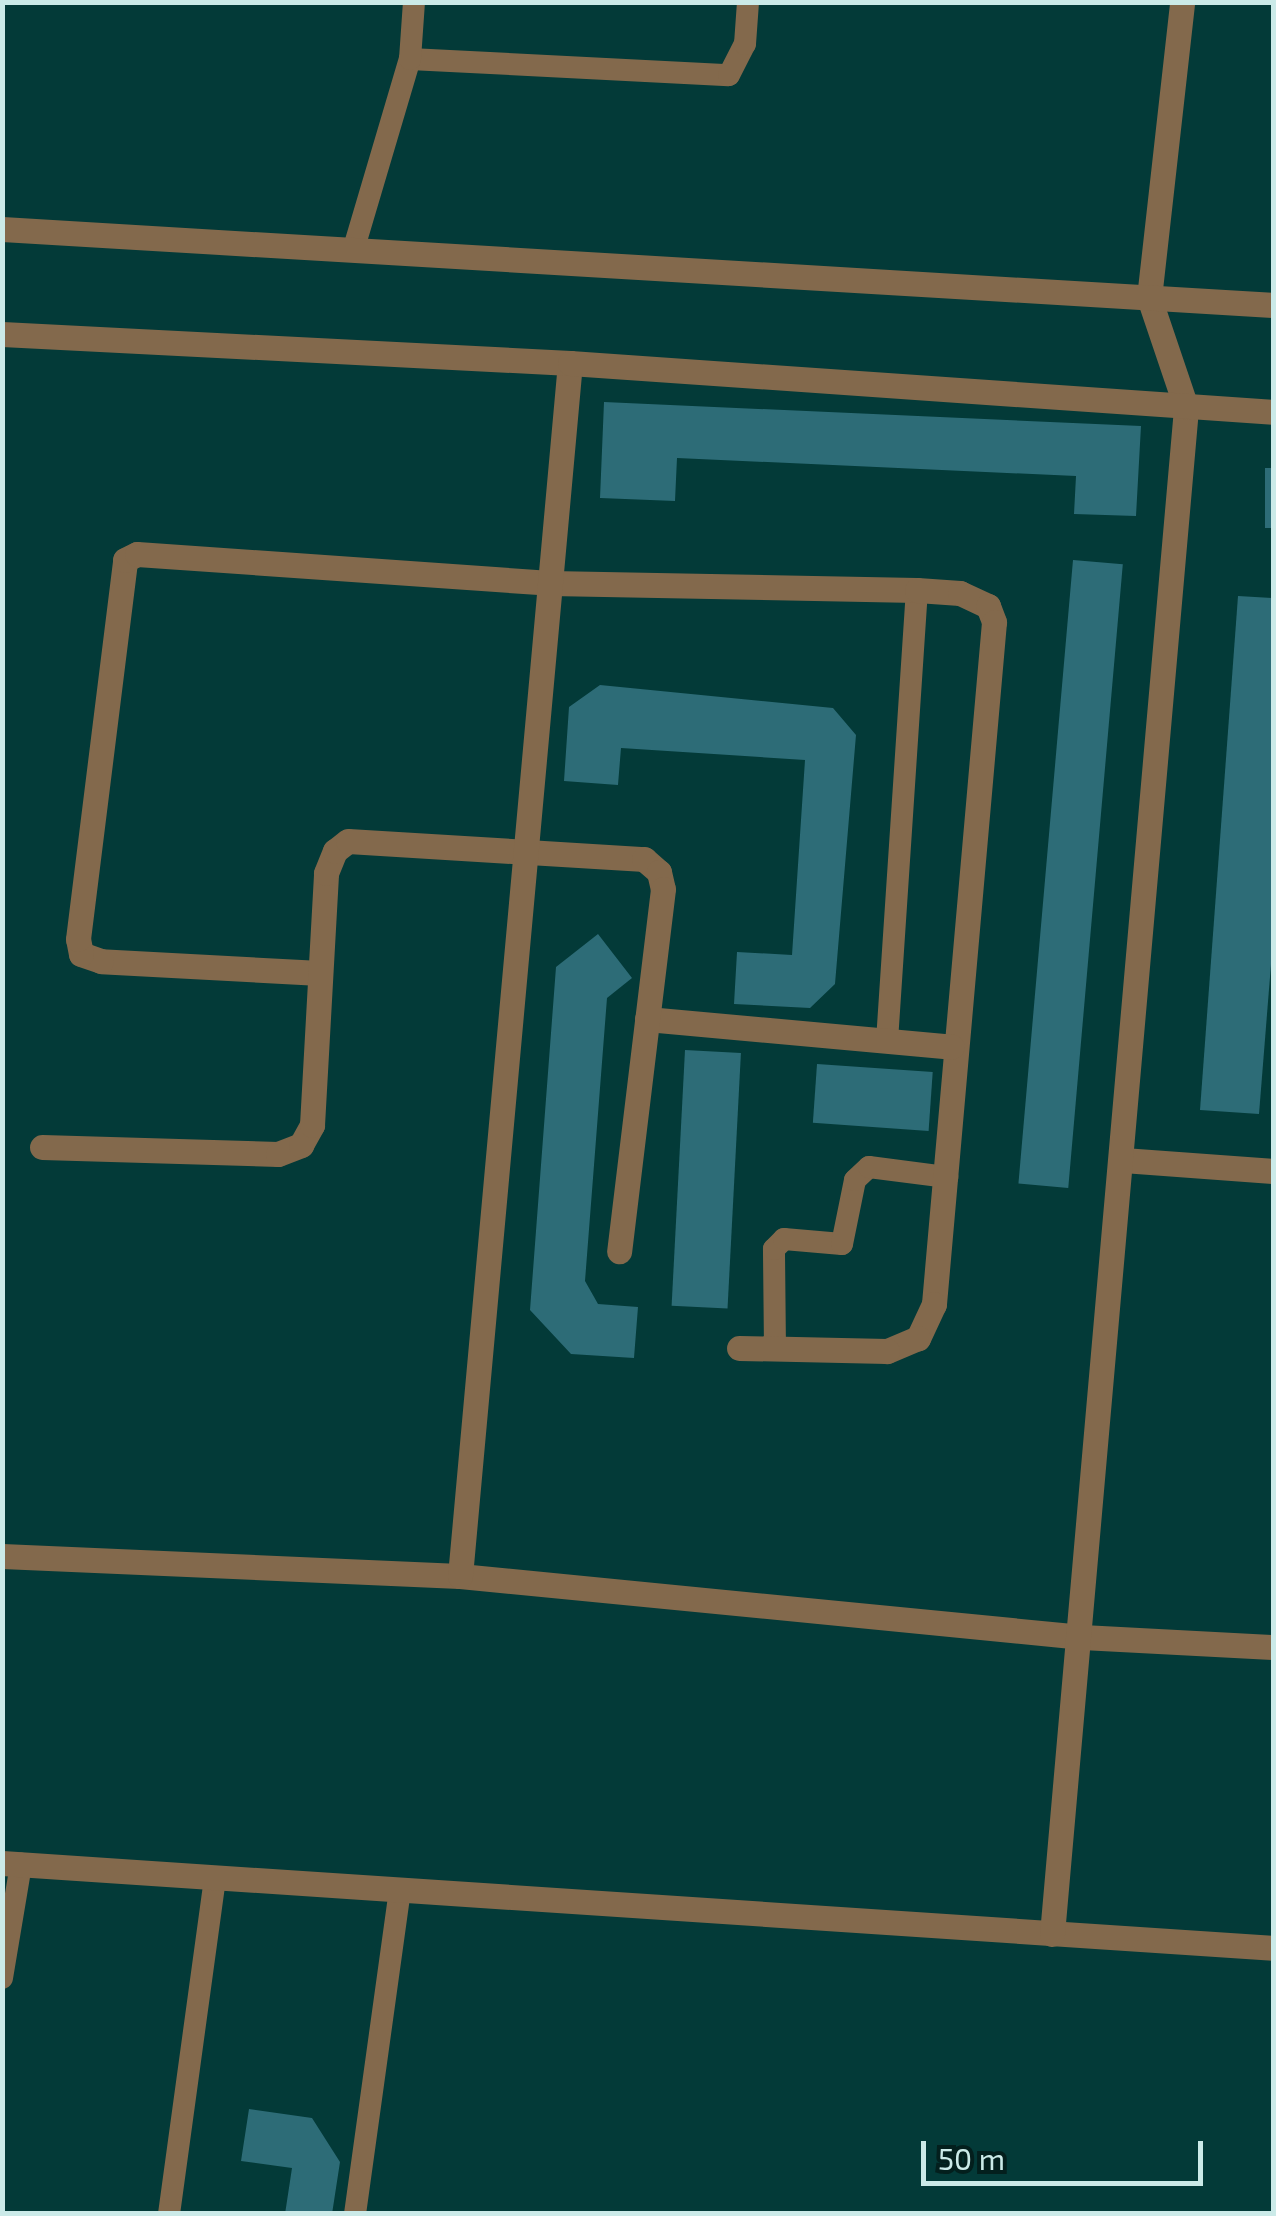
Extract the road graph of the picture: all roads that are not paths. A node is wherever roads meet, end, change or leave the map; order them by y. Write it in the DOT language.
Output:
graph roads {
  1 [pos="414,2"];
  2 [pos="748,2"];
  3 [pos="1182,2"];
  4 [pos="410,59"];
  5 [pos="2,229"];
  6 [pos="353,251"];
  7 [pos="1149,298"];
  8 [pos="1274,305"];
  9 [pos="2,334"];
  10 [pos="570,364"];
  11 [pos="1186,407"];
  12 [pos="1274,412"];
  13 [pos="550,583"];
  14 [pos="916,590"];
  15 [pos="525,855"];
  16 [pos="320,973"];
  17 [pos="647,1019"];
  18 [pos="887,1041"];
  19 [pos="952,1047"];
  20 [pos="42,1148"];
  21 [pos="1123,1160"];
  22 [pos="1274,1172"];
  23 [pos="947,1177"];
  24 [pos="618,1251"];
  25 [pos="739,1348"];
  26 [pos="775,1349"];
  27 [pos="2,1556"];
  28 [pos="460,1576"];
  29 [pos="1082,1637"];
  30 [pos="1274,1647"];
  31 [pos="12,1864"];
  32 [pos="215,1878"];
  33 [pos="400,1890"];
  34 [pos="1052,1934"];
  35 [pos="1274,1948"];
  36 [pos="2,1978"];
  37 [pos="170,2214"];
  38 [pos="355,2214"];
  1 -- 4 [label="lane"];
  2 -- 4 [label="lane"];
  3 -- 7 [label="street"];
  4 -- 6 [label="lane"];
  5 -- 6 [label="street"];
  6 -- 7 [label="street"];
  7 -- 8 [label="street"];
  7 -- 11 [label="street"];
  9 -- 10 [label="street"];
  10 -- 11 [label="street"];
  10 -- 13 [label="street"];
  11 -- 12 [label="street"];
  11 -- 21 [label="street"];
  13 -- 14 [label="street"];
  13 -- 15 [label="street"];
  13 -- 16 [label="street"];
  14 -- 18 [label="lane"];
  14 -- 19 [label="street"];
  15 -- 16 [label="street"];
  15 -- 17 [label="street"];
  15 -- 28 [label="street"];
  16 -- 20 [label="street"];
  17 -- 18 [label="street"];
  17 -- 24 [label="street"];
  18 -- 19 [label="street"];
  19 -- 23 [label="street"];
  21 -- 22 [label="street"];
  21 -- 29 [label="street"];
  23 -- 26 [label="street"];
  23 -- 26 [label="lane"];
  25 -- 26 [label="street"];
  27 -- 28 [label="street"];
  28 -- 29 [label="street"];
  29 -- 30 [label="street"];
  29 -- 34 [label="street"];
  31 -- 32 [label="street"];
  31 -- 36 [label="lane"];
  32 -- 33 [label="street"];
  32 -- 37 [label="lane"];
  33 -- 34 [label="street"];
  33 -- 38 [label="lane"];
  34 -- 35 [label="street"];
}
